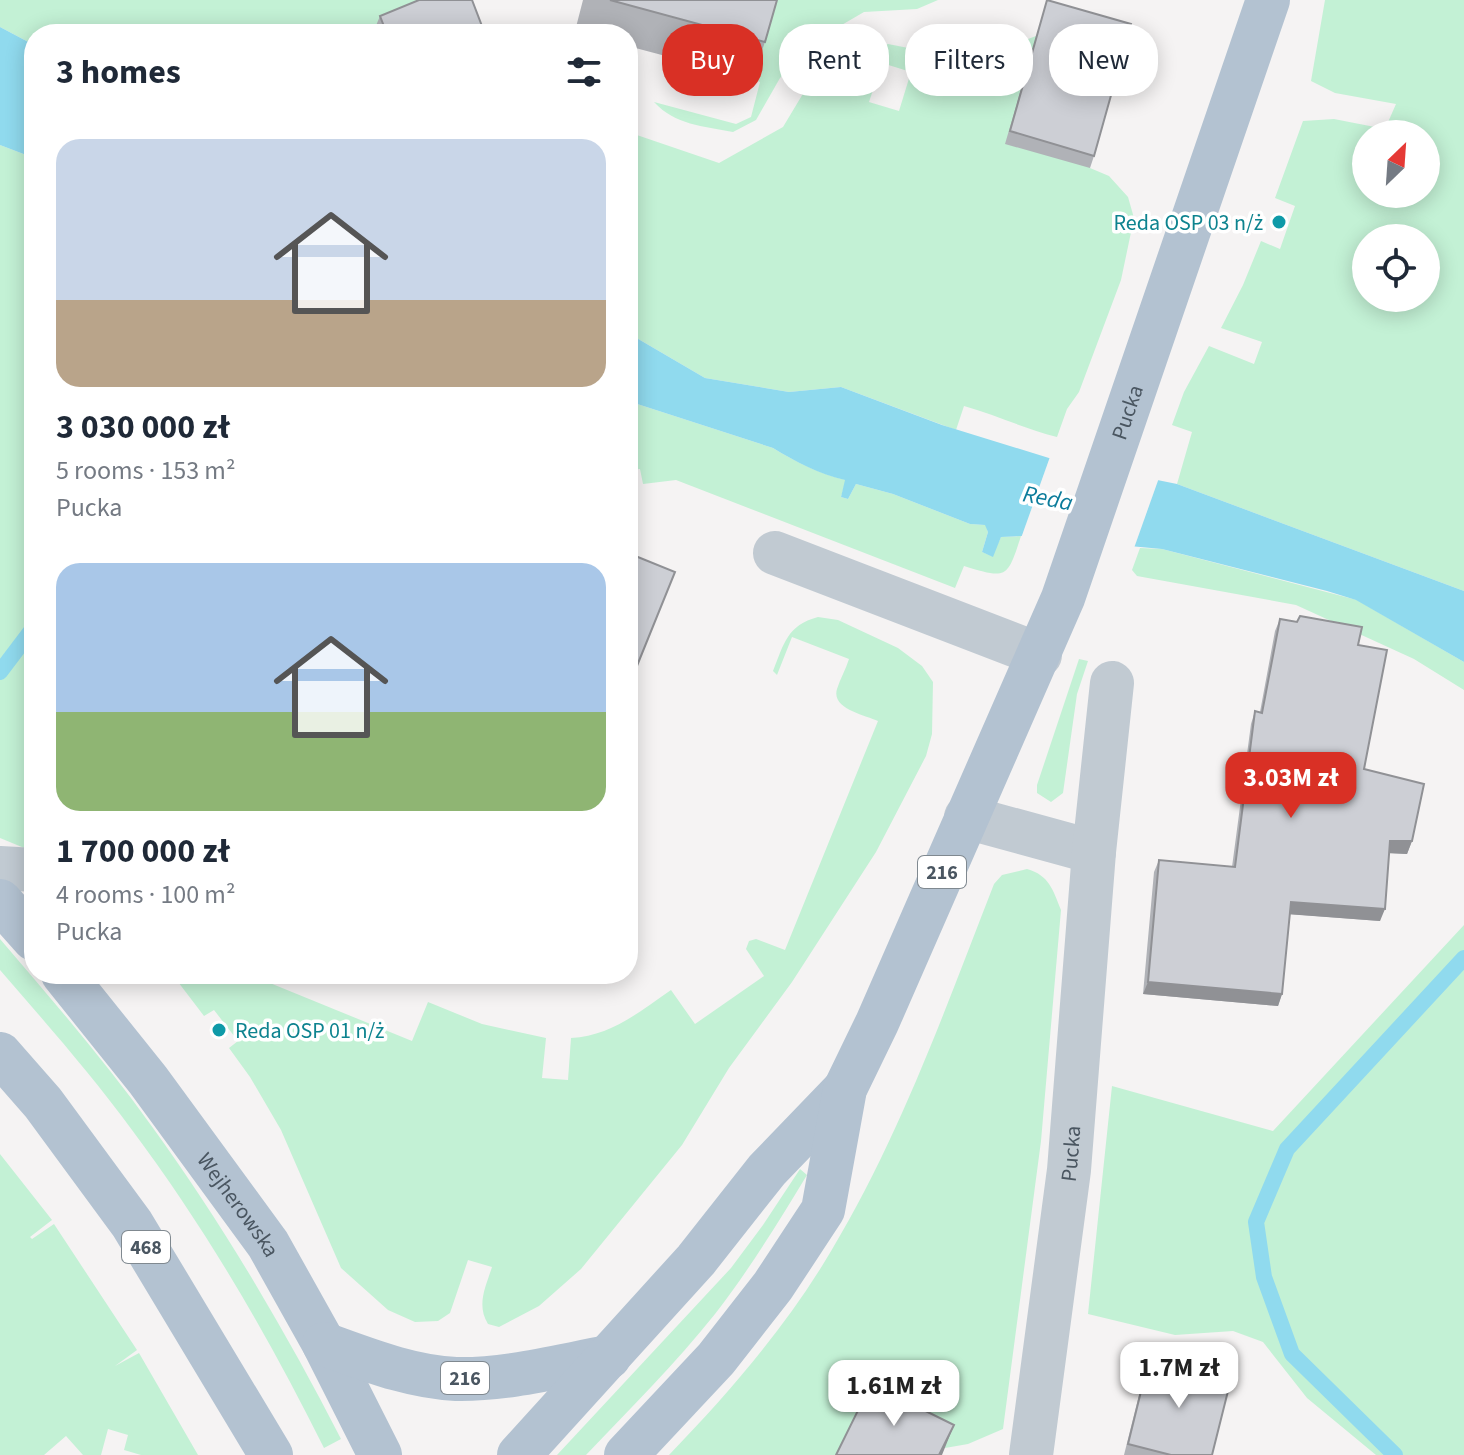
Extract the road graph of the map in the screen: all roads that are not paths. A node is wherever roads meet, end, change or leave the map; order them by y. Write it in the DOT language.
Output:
graph roads {
  1 [pos="1268,0"];
  2 [pos="775,553"];
  3 [pos="1040,655"];
  4 [pos="1112,683"];
  5 [pos="966,817"];
  6 [pos="1094,852"];
  7 [pos="0,868"];
  8 [pos="24,869"];
  9 [pos="0,901"];
  10 [pos="24,928"];
  11 [pos="71,984"];
  12 [pos="0,1054"];
  13 [pos="845,1089"];
  14 [pos="324,1344"];
  15 [pos="609,1357"];
  16 [pos="271,1455"];
  17 [pos="380,1455"];
  18 [pos="519,1455"];
  19 [pos="626,1455"];
  20 [pos="1031,1455"];
  1 -- 3 [label="main road, Pucka / 216"];
  2 -- 3 [label="lane"];
  3 -- 5 [label="main road, Pucka / 216"];
  4 -- 6 [label="lane, Pucka"];
  5 -- 6 [label="lane"];
  5 -- 13 [label="main road, Pucka / 216"];
  6 -- 20 [label="lane, Pucka"];
  7 -- 8 [label="lane"];
  9 -- 10 [label="main road"];
  11 -- 14 [label="main road, Wejherowska"];
  12 -- 16 [label="main road, 468"];
  13 -- 15 [label="main road, Pucka / 216"];
  13 -- 19 [label="main road, Pucka / 216"];
  14 -- 15 [label="main road, 216"];
  14 -- 17 [label="main road, Wejherowska"];
  15 -- 18 [label="main road, Pucka / 216"];
}
